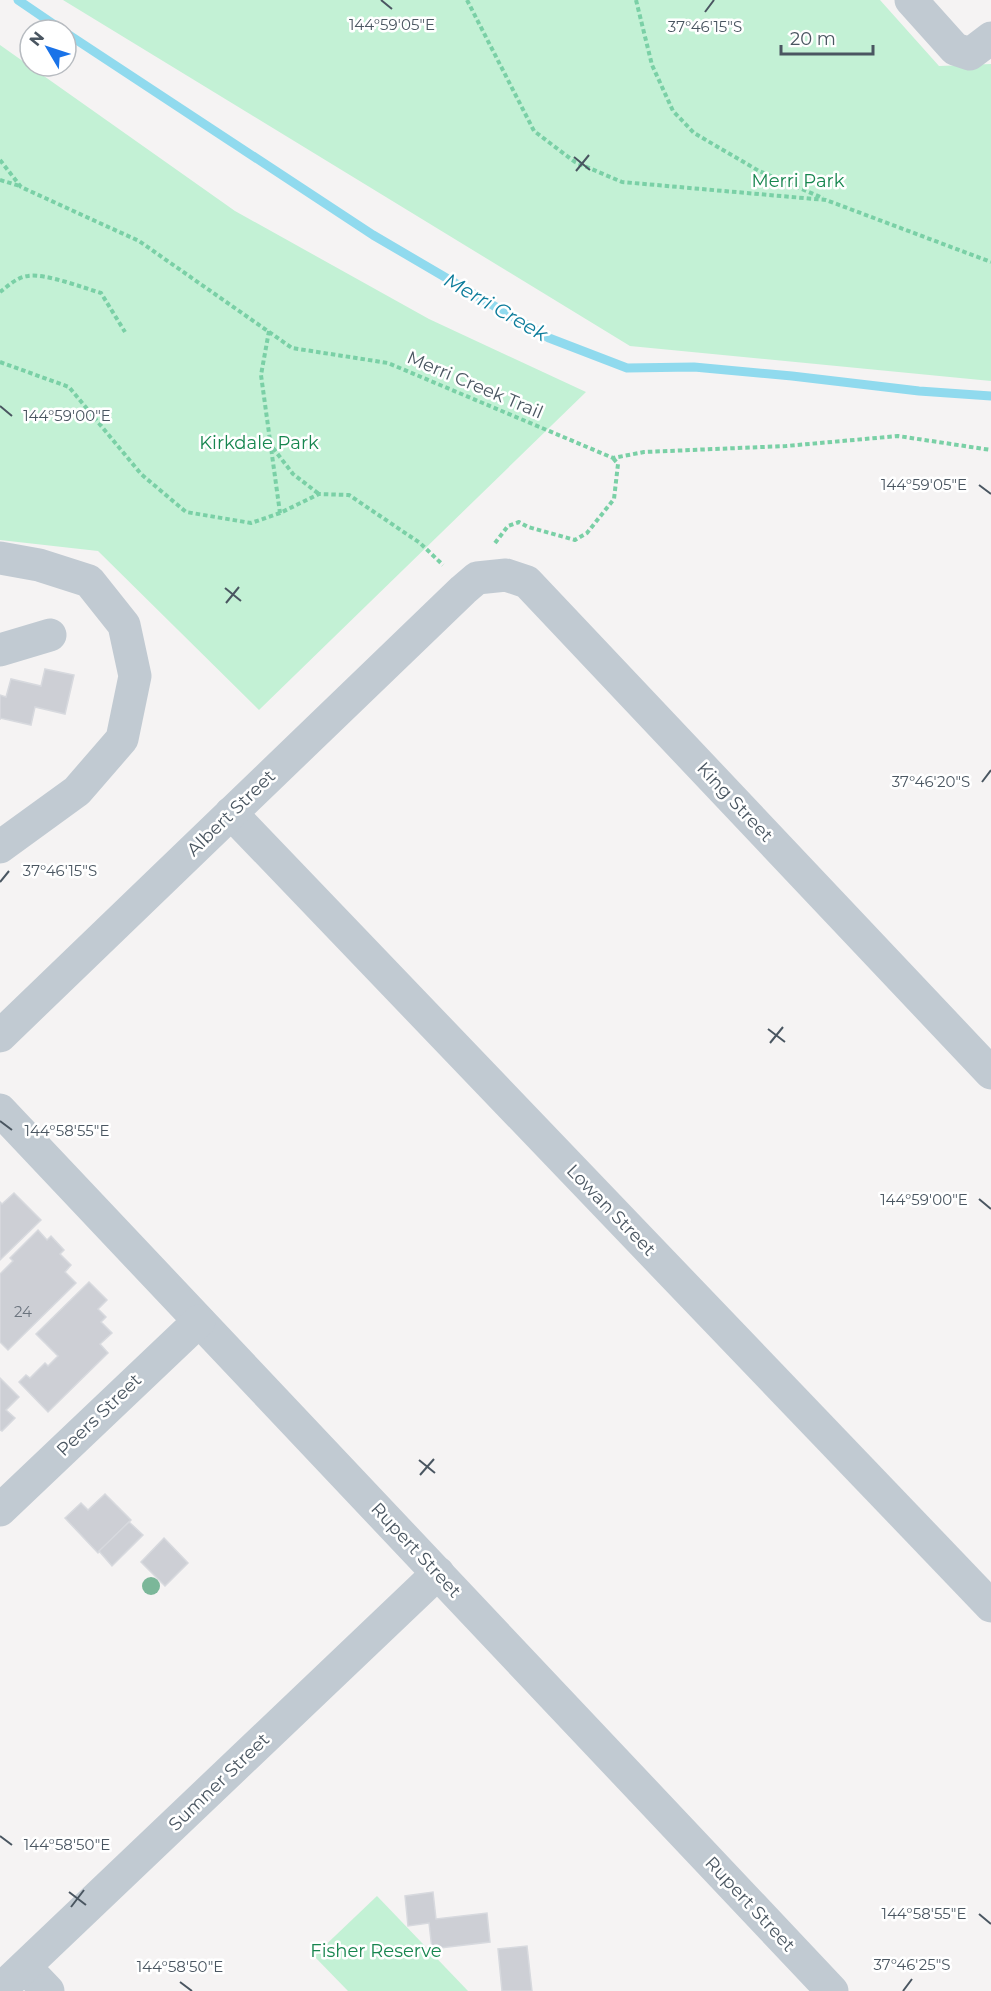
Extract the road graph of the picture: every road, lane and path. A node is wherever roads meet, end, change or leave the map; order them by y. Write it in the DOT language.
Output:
graph roads {
  1 [pos="467,0"];
  2 [pos="636,0"];
  3 [pos="911,0"];
  4 [pos="981,46"];
  5 [pos="0,160"];
  6 [pos="0,180"];
  7 [pos="21,187"];
  8 [pos="826,200"];
  9 [pos="991,262"];
  10 [pos="0,292"];
  11 [pos="125,332"];
  12 [pos="269,332"];
  13 [pos="0,362"];
  14 [pos="272,447"];
  15 [pos="991,450"];
  16 [pos="614,458"];
  17 [pos="319,494"];
  18 [pos="280,513"];
  19 [pos="0,558"];
  20 [pos="39,565"];
  21 [pos="0,575"];
  22 [pos="470,584"];
  23 [pos="50,635"];
  24 [pos="0,650"];
  25 [pos="231,813"];
  26 [pos="0,847"];
  27 [pos="0,1036"];
  28 [pos="991,1073"];
  29 [pos="0,1110"];
  30 [pos="199,1321"];
  31 [pos="0,1510"];
  32 [pos="438,1573"];
  33 [pos="991,1606"];
  34 [pos="25,1967"];
  35 [pos="0,1990"];
  36 [pos="48,1991"];
  37 [pos="832,1991"];
  1 -- 8 [label="path"];
  2 -- 8 [label="path"];
  3 -- 4 [label="street"];
  5 -- 7 [label="path, Merri Creek Trail"];
  6 -- 7 [label="path"];
  7 -- 12 [label="path, Merri Creek Trail"];
  8 -- 9 [label="path"];
  10 -- 11 [label="path"];
  12 -- 14 [label="path"];
  12 -- 16 [label="path, Merri Creek Trail"];
  13 -- 18 [label="path"];
  14 -- 17 [label="path"];
  14 -- 18 [label="path"];
  15 -- 16 [label="path"];
  16 -- 22 [label="path"];
  17 -- 18 [label="path"];
  17 -- 22 [label="path"];
  19 -- 20 [label="street"];
  20 -- 21 [label="street"];
  20 -- 26 [label="street"];
  22 -- 25 [label="street, Albert Street"];
  22 -- 28 [label="street, King Street"];
  23 -- 24 [label="street"];
  25 -- 27 [label="street, Albert Street"];
  25 -- 33 [label="street, Lowan Street"];
  29 -- 30 [label="street, Rupert Street"];
  30 -- 31 [label="street, Peers Street"];
  30 -- 32 [label="street, Rupert Street"];
  32 -- 34 [label="street, Sumner Street"];
  32 -- 37 [label="street, Rupert Street"];
  34 -- 35 [label="street, Sumner Street"];
  34 -- 36 [label="street"];
}
